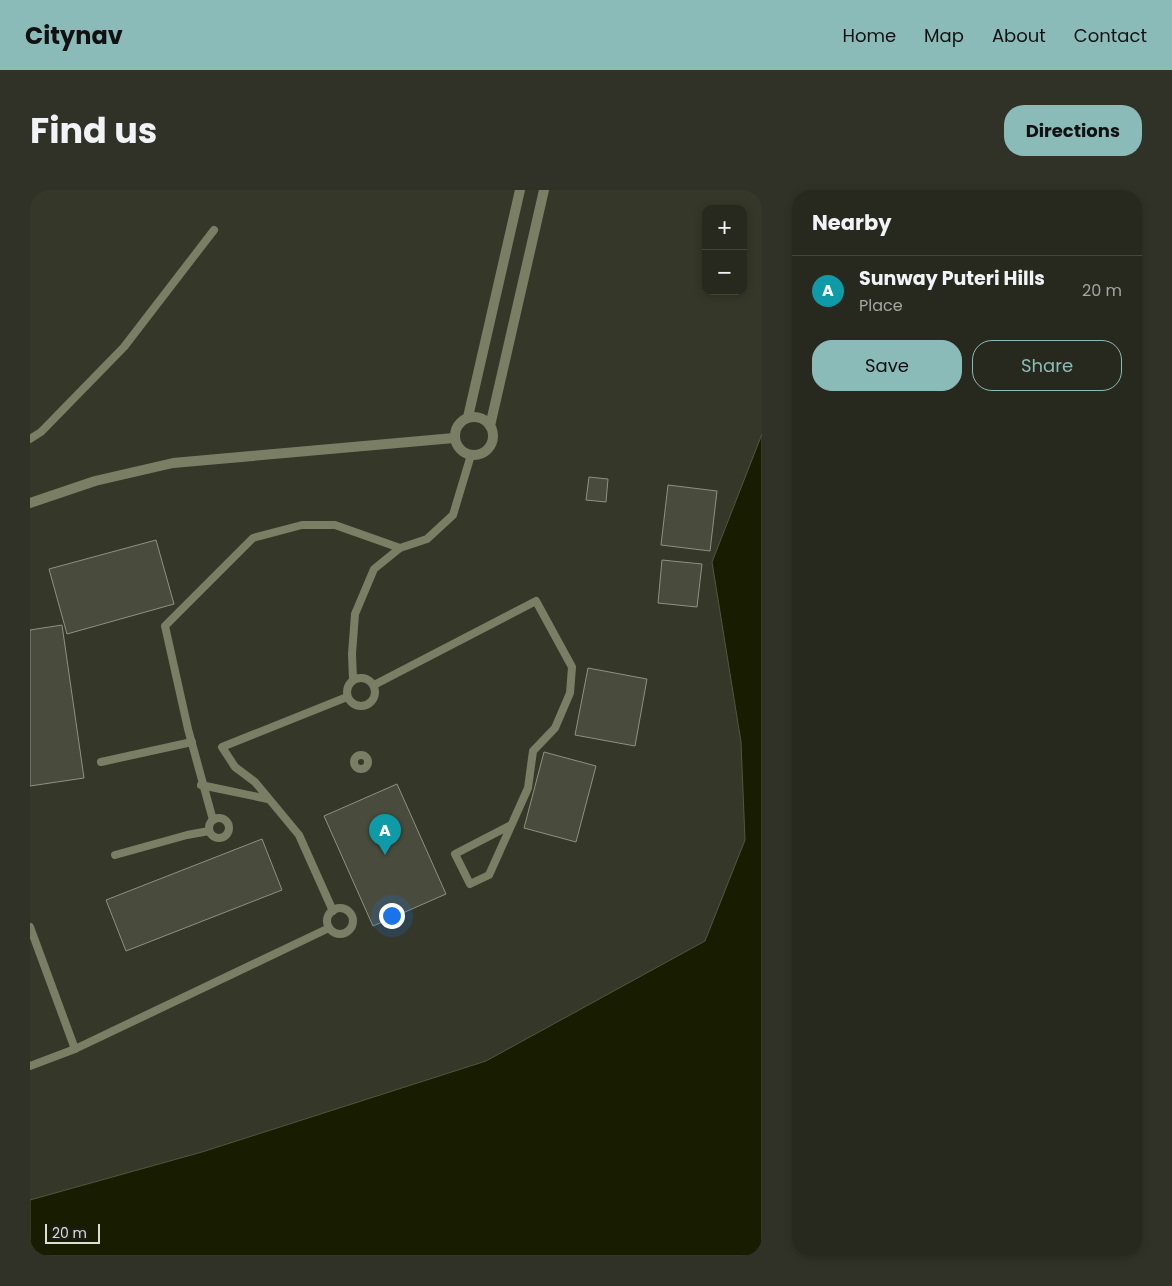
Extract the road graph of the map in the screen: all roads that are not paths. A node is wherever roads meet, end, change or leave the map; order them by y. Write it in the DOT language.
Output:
graph roads {
  1 [pos="520,190"];
  2 [pos="544,190"];
  3 [pos="214,230"];
  4 [pos="468,418"];
  5 [pos="490,426"];
  6 [pos="30,438"];
  7 [pos="454,438"];
  8 [pos="471,455"];
  9 [pos="30,503"];
  10 [pos="400,548"];
  11 [pos="353,679"];
  12 [pos="374,686"];
  13 [pos="347,697"];
  14 [pos="192,742"];
  15 [pos="101,762"];
  16 [pos="201,785"];
  17 [pos="268,799"];
  18 [pos="213,820"];
  19 [pos="511,825"];
  20 [pos="209,831"];
  21 [pos="115,855"];
  22 [pos="333,911"];
  23 [pos="30,927"];
  24 [pos="330,928"];
  25 [pos="75,1049"];
  26 [pos="30,1066"];
  1 -- 4 [label="street"];
  2 -- 5 [label="street"];
  3 -- 6 [label="lane"];
  4 -- 5 [label="street"];
  4 -- 7 [label="street"];
  5 -- 8 [label="street"];
  7 -- 8 [label="street"];
  7 -- 9 [label="street"];
  8 -- 10 [label="lane"];
  10 -- 11 [label="lane"];
  10 -- 14 [label="lane"];
  11 -- 12 [label="lane"];
  11 -- 13 [label="lane"];
  12 -- 13 [label="lane"];
  12 -- 19 [label="lane"];
  13 -- 17 [label="lane"];
  14 -- 15 [label="lane"];
  14 -- 16 [label="lane"];
  16 -- 17 [label="lane"];
  16 -- 18 [label="lane"];
  17 -- 22 [label="lane"];
  18 -- 20 [label="lane"];
  18 -- 20 [label="lane"];
  19 -- 19 [label="lane"];
  20 -- 21 [label="lane"];
  22 -- 24 [label="lane"];
  22 -- 24 [label="lane"];
  23 -- 25 [label="lane"];
  24 -- 25 [label="lane"];
  25 -- 26 [label="lane"];
}
